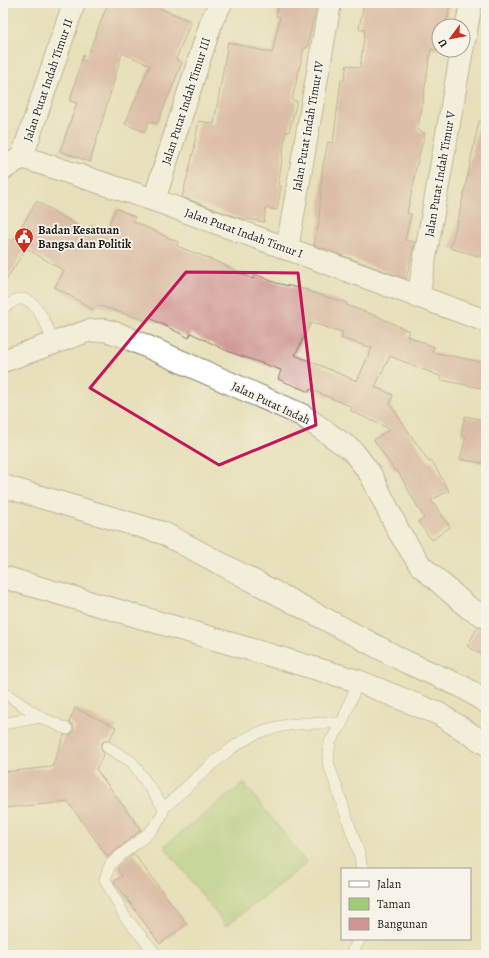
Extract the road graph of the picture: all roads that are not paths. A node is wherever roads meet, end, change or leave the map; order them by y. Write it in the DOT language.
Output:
graph roads {
  1 [pos="74,3"];
  2 [pos="221,3"];
  3 [pos="330,3"];
  4 [pos="471,3"];
  5 [pos="468,18"];
  6 [pos="461,58"];
  7 [pos="22,157"];
  8 [pos="3,169"];
  9 [pos="154,200"];
  10 [pos="286,249"];
  11 [pos="418,298"];
  12 [pos="3,308"];
  13 [pos="486,321"];
  14 [pos="54,343"];
  15 [pos="3,362"];
  16 [pos="3,486"];
  17 [pos="3,577"];
  18 [pos="486,617"];
  19 [pos="358,681"];
  20 [pos="3,692"];
  21 [pos="486,702"];
  22 [pos="40,717"];
  23 [pos="342,723"];
  24 [pos="3,724"];
  25 [pos="67,729"];
  26 [pos="486,744"];
  27 [pos="107,747"];
  28 [pos="164,808"];
  29 [pos="362,868"];
  30 [pos="359,940"];
  31 [pos="157,955"];
  32 [pos="350,955"];
  1 -- 7 [label="main road, Jalan Putat Indah Timur II"];
  2 -- 9 [label="main road, Jalan Putat Indah Timur III"];
  3 -- 10 [label="main road, Jalan Putat Indah Timur IV"];
  4 -- 5 [label="main road"];
  6 -- 11 [label="main road, Jalan Putat Indah Timur V"];
  7 -- 8 [label="main road"];
  7 -- 9 [label="main road, Jalan Putat Indah Timur I"];
  9 -- 10 [label="main road, Jalan Putat Indah Timur I"];
  10 -- 11 [label="main road, Jalan Putat Indah Timur I"];
  11 -- 13 [label="main road, Jalan Putat Indah Timur I"];
  12 -- 14 [label="lane"];
  14 -- 15 [label="main road, Jalan Putat Indah"];
  14 -- 18 [label="main road, Jalan Putat Indah"];
  16 -- 21 [label="main road"];
  17 -- 19 [label="main road"];
  19 -- 23 [label="lane"];
  19 -- 26 [label="main road"];
  20 -- 22 [label="lane"];
  22 -- 24 [label="lane"];
  22 -- 25 [label="lane"];
  23 -- 28 [label="lane"];
  23 -- 29 [label="lane"];
  27 -- 28 [label="lane"];
  28 -- 31 [label="lane"];
  30 -- 32 [label="lane"];
}
